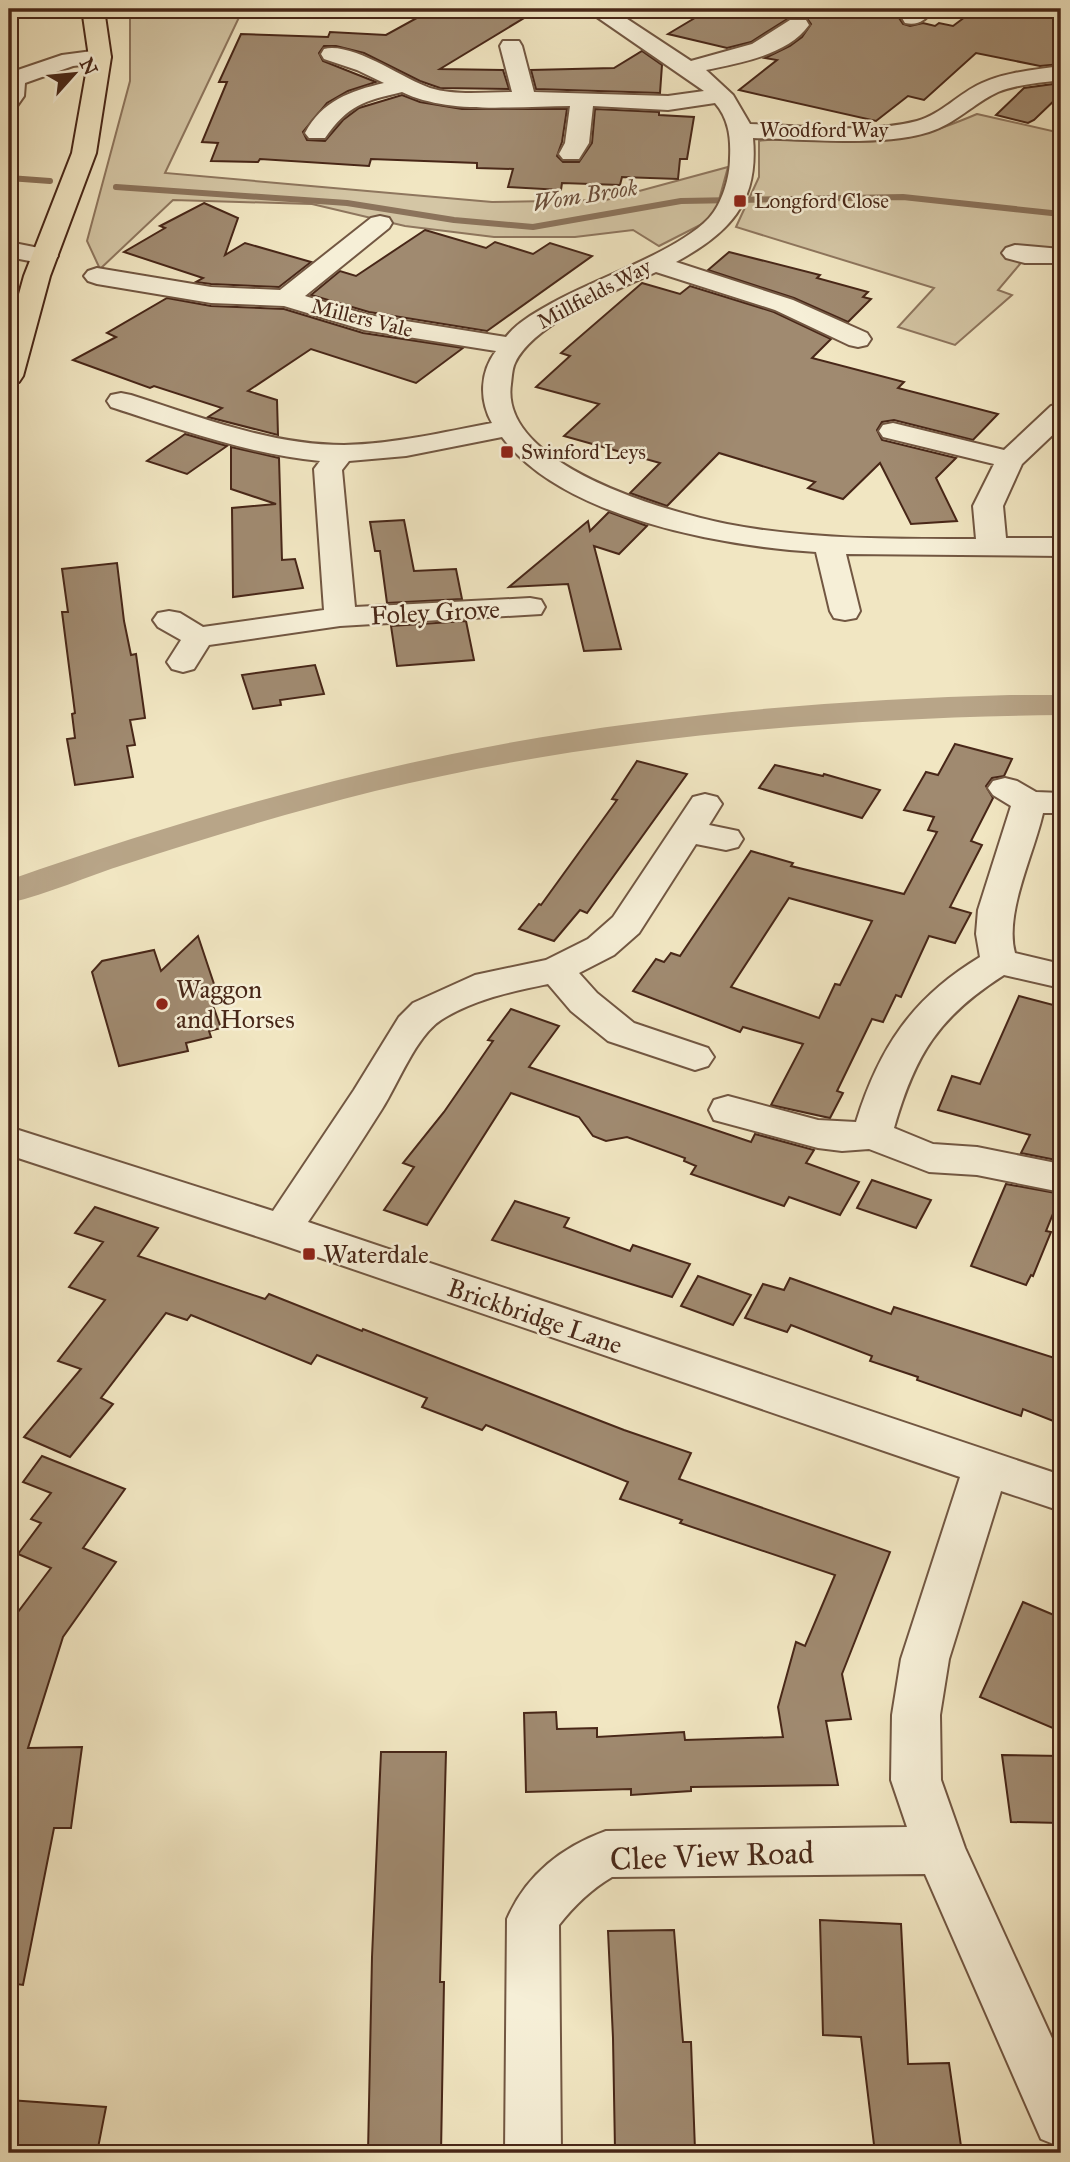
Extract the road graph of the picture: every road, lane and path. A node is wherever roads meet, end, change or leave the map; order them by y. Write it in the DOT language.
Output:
graph roads {
  1 [pos="93,9"];
  2 [pos="598,9"];
  3 [pos="796,36"];
  4 [pos="511,46"];
  5 [pos="332,54"];
  6 [pos="100,57"];
  7 [pos="687,68"];
  8 [pos="1061,73"];
  9 [pos="405,85"];
  10 [pos="10,87"];
  11 [pos="722,95"];
  12 [pos="525,99"];
  13 [pos="582,99"];
  14 [pos="742,131"];
  15 [pos="340,137"];
  16 [pos="582,147"];
  17 [pos="380,223"];
  18 [pos="9,250"];
  19 [pos="1015,253"];
  20 [pos="45,256"];
  21 [pos="1061,256"];
  22 [pos="653,263"];
  23 [pos="97,276"];
  24 [pos="286,298"];
  25 [pos="858,339"];
  26 [pos="513,346"];
  27 [pos="9,376"];
  28 [pos="121,401"];
  29 [pos="1061,412"];
  30 [pos="508,428"];
  31 [pos="893,431"];
  32 [pos="341,453"];
  33 [pos="1010,460"];
  34 [pos="829,544"];
  35 [pos="992,547"];
  36 [pos="1061,547"];
  37 [pos="530,607"];
  38 [pos="845,611"];
  39 [pos="340,617"];
  40 [pos="169,620"];
  41 [pos="1032,798"];
  42 [pos="726,839"];
  43 [pos="999,962"];
  44 [pos="556,970"];
  45 [pos="1061,976"];
  46 [pos="695,1057"];
  47 [pos="728,1110"];
  48 [pos="872,1135"];
  49 [pos="9,1140"];
  50 [pos="1061,1178"];
  51 [pos="282,1229"];
  52 [pos="985,1469"];
  53 [pos="1061,1493"];
  54 [pos="940,1850"];
  55 [pos="1061,2119"];
  56 [pos="533,2153"];
  1 -- 6 [label="main road"];
  2 -- 7 [label="street, Millfields Way"];
  3 -- 7 [label="street"];
  4 -- 12 [label="street"];
  5 -- 9 [label="street"];
  6 -- 10 [label="street"];
  6 -- 20 [label="main road"];
  7 -- 11 [label="street, Millfields Way"];
  8 -- 14 [label="street, Woodford Way"];
  9 -- 12 [label="street"];
  9 -- 15 [label="street"];
  11 -- 13 [label="street"];
  11 -- 14 [label="street, Millfields Way"];
  12 -- 13 [label="street"];
  13 -- 16 [label="street"];
  14 -- 22 [label="street, Millfields Way"];
  17 -- 24 [label="street"];
  18 -- 20 [label="street"];
  19 -- 21 [label="street"];
  20 -- 27 [label="main road"];
  22 -- 25 [label="street"];
  22 -- 26 [label="street, Millfields Way"];
  23 -- 24 [label="street, Millers Vale"];
  24 -- 26 [label="street, Millers Vale"];
  26 -- 30 [label="street, Millfields Way"];
  28 -- 32 [label="street"];
  29 -- 33 [label="street"];
  30 -- 32 [label="street"];
  30 -- 34 [label="street, Millfields Way"];
  31 -- 33 [label="street"];
  32 -- 39 [label="street, Foley Grove"];
  33 -- 35 [label="street"];
  34 -- 35 [label="street, Millfields Way"];
  34 -- 38 [label="street"];
  35 -- 36 [label="street, Millfields Way"];
  37 -- 39 [label="street, Foley Grove"];
  39 -- 40 [label="street, Foley Grove"];
  41 -- 43 [label="street"];
  42 -- 44 [label="street"];
  43 -- 45 [label="street"];
  43 -- 48 [label="street"];
  44 -- 46 [label="street"];
  44 -- 51 [label="street"];
  47 -- 48 [label="street"];
  48 -- 50 [label="street"];
  49 -- 51 [label="street, Brickbridge Lane"];
  51 -- 52 [label="street, Brickbridge Lane"];
  52 -- 53 [label="street, Brickbridge Lane"];
  52 -- 54 [label="street"];
  54 -- 55 [label="street"];
  54 -- 56 [label="street, Clee View Road"];
}
